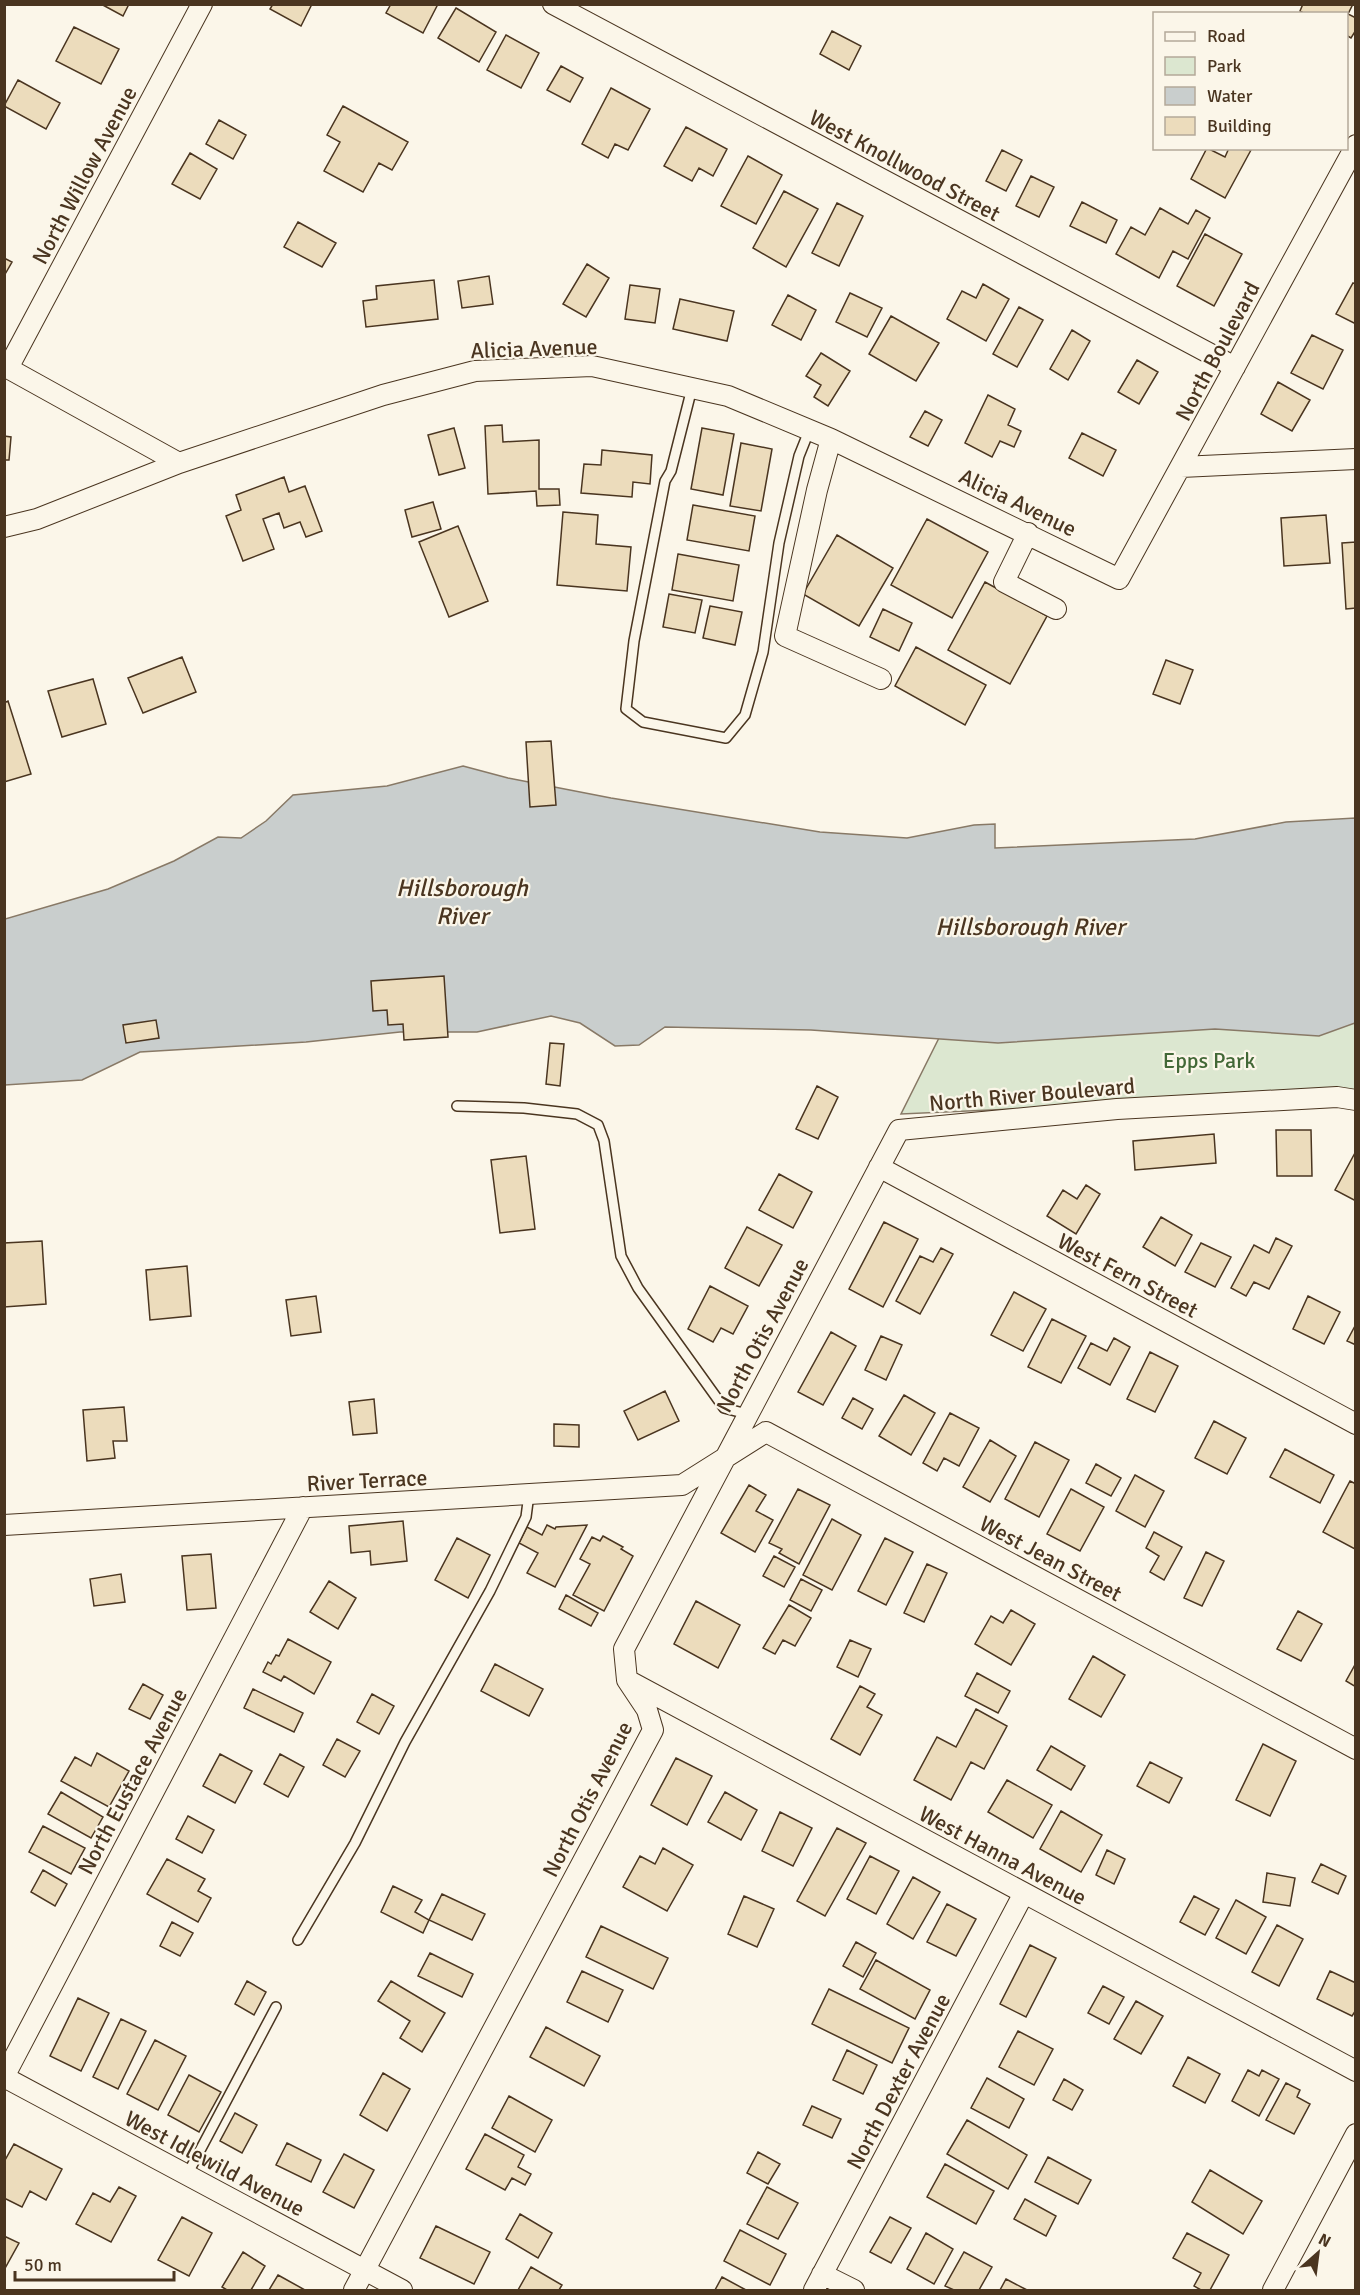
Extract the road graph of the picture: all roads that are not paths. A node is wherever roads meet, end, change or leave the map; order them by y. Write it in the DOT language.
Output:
graph roads {
  1 [pos="202,4"];
  2 [pos="553,4"];
  3 [pos="1356,145"];
  4 [pos="6,367"];
  5 [pos="1234,367"];
  6 [pos="692,388"];
  7 [pos="809,431"];
  8 [pos="831,439"];
  9 [pos="1356,459"];
  10 [pos="179,463"];
  11 [pos="1181,467"];
  12 [pos="4,527"];
  13 [pos="1028,533"];
  14 [pos="1119,579"];
  15 [pos="1056,609"];
  16 [pos="881,678"];
  17 [pos="1356,1100"];
  18 [pos="457,1107"];
  19 [pos="879,1167"];
  20 [pos="747,1414"];
  21 [pos="1356,1424"];
  22 [pos="724,1457"];
  23 [pos="529,1494"];
  24 [pos="303,1508"];
  25 [pos="4,1526"];
  26 [pos="627,1680"];
  27 [pos="1356,1749"];
  28 [pos="1024,1893"];
  29 [pos="298,1940"];
  30 [pos="276,2007"];
  31 [pos="1356,2071"];
  32 [pos="4,2077"];
  33 [pos="1356,2134"];
  34 [pos="187,2175"];
  35 [pos="364,2270"];
  36 [pos="818,2282"];
  37 [pos="354,2290"];
  38 [pos="402,2290"];
  39 [pos="854,2290"];
  40 [pos="1273,2290"];
  1 -- 4 [label="street, North Willow Avenue"];
  2 -- 5 [label="street, West Knollwood Street"];
  3 -- 5 [label="street, North Boulevard"];
  4 -- 10 [label="street"];
  5 -- 11 [label="street, North Boulevard"];
  6 -- 7 [label="street, Alicia Avenue"];
  6 -- 7 [label="lane"];
  6 -- 10 [label="street, Alicia Avenue"];
  7 -- 8 [label="street, Alicia Avenue"];
  8 -- 13 [label="street, Alicia Avenue"];
  8 -- 16 [label="street"];
  9 -- 11 [label="street"];
  10 -- 12 [label="street, Alicia Avenue"];
  11 -- 14 [label="street, North Boulevard"];
  13 -- 14 [label="street, Alicia Avenue"];
  13 -- 15 [label="street"];
  17 -- 19 [label="street, North River Boulevard"];
  18 -- 20 [label="lane"];
  19 -- 20 [label="street, North Otis Avenue"];
  19 -- 21 [label="street, West Fern Street"];
  20 -- 22 [label="street, North Otis Avenue"];
  22 -- 23 [label="street, River Terrace"];
  22 -- 26 [label="street, North Otis Avenue"];
  22 -- 27 [label="street, West Jean Street"];
  23 -- 24 [label="street, River Terrace"];
  23 -- 29 [label="lane"];
  24 -- 25 [label="street, River Terrace"];
  24 -- 32 [label="street, North Eustace Avenue"];
  26 -- 28 [label="street, West Hanna Avenue"];
  26 -- 35 [label="street, North Otis Avenue"];
  28 -- 31 [label="street, West Hanna Avenue"];
  28 -- 36 [label="street, North Dexter Avenue"];
  30 -- 34 [label="lane"];
  32 -- 34 [label="street, West Idlewild Avenue"];
  33 -- 40 [label="street"];
  34 -- 35 [label="street, West Idlewild Avenue"];
  35 -- 37 [label="street, North Otis Avenue"];
  35 -- 38 [label="street, West Idlewild Avenue"];
  36 -- 39 [label="street"];
}
